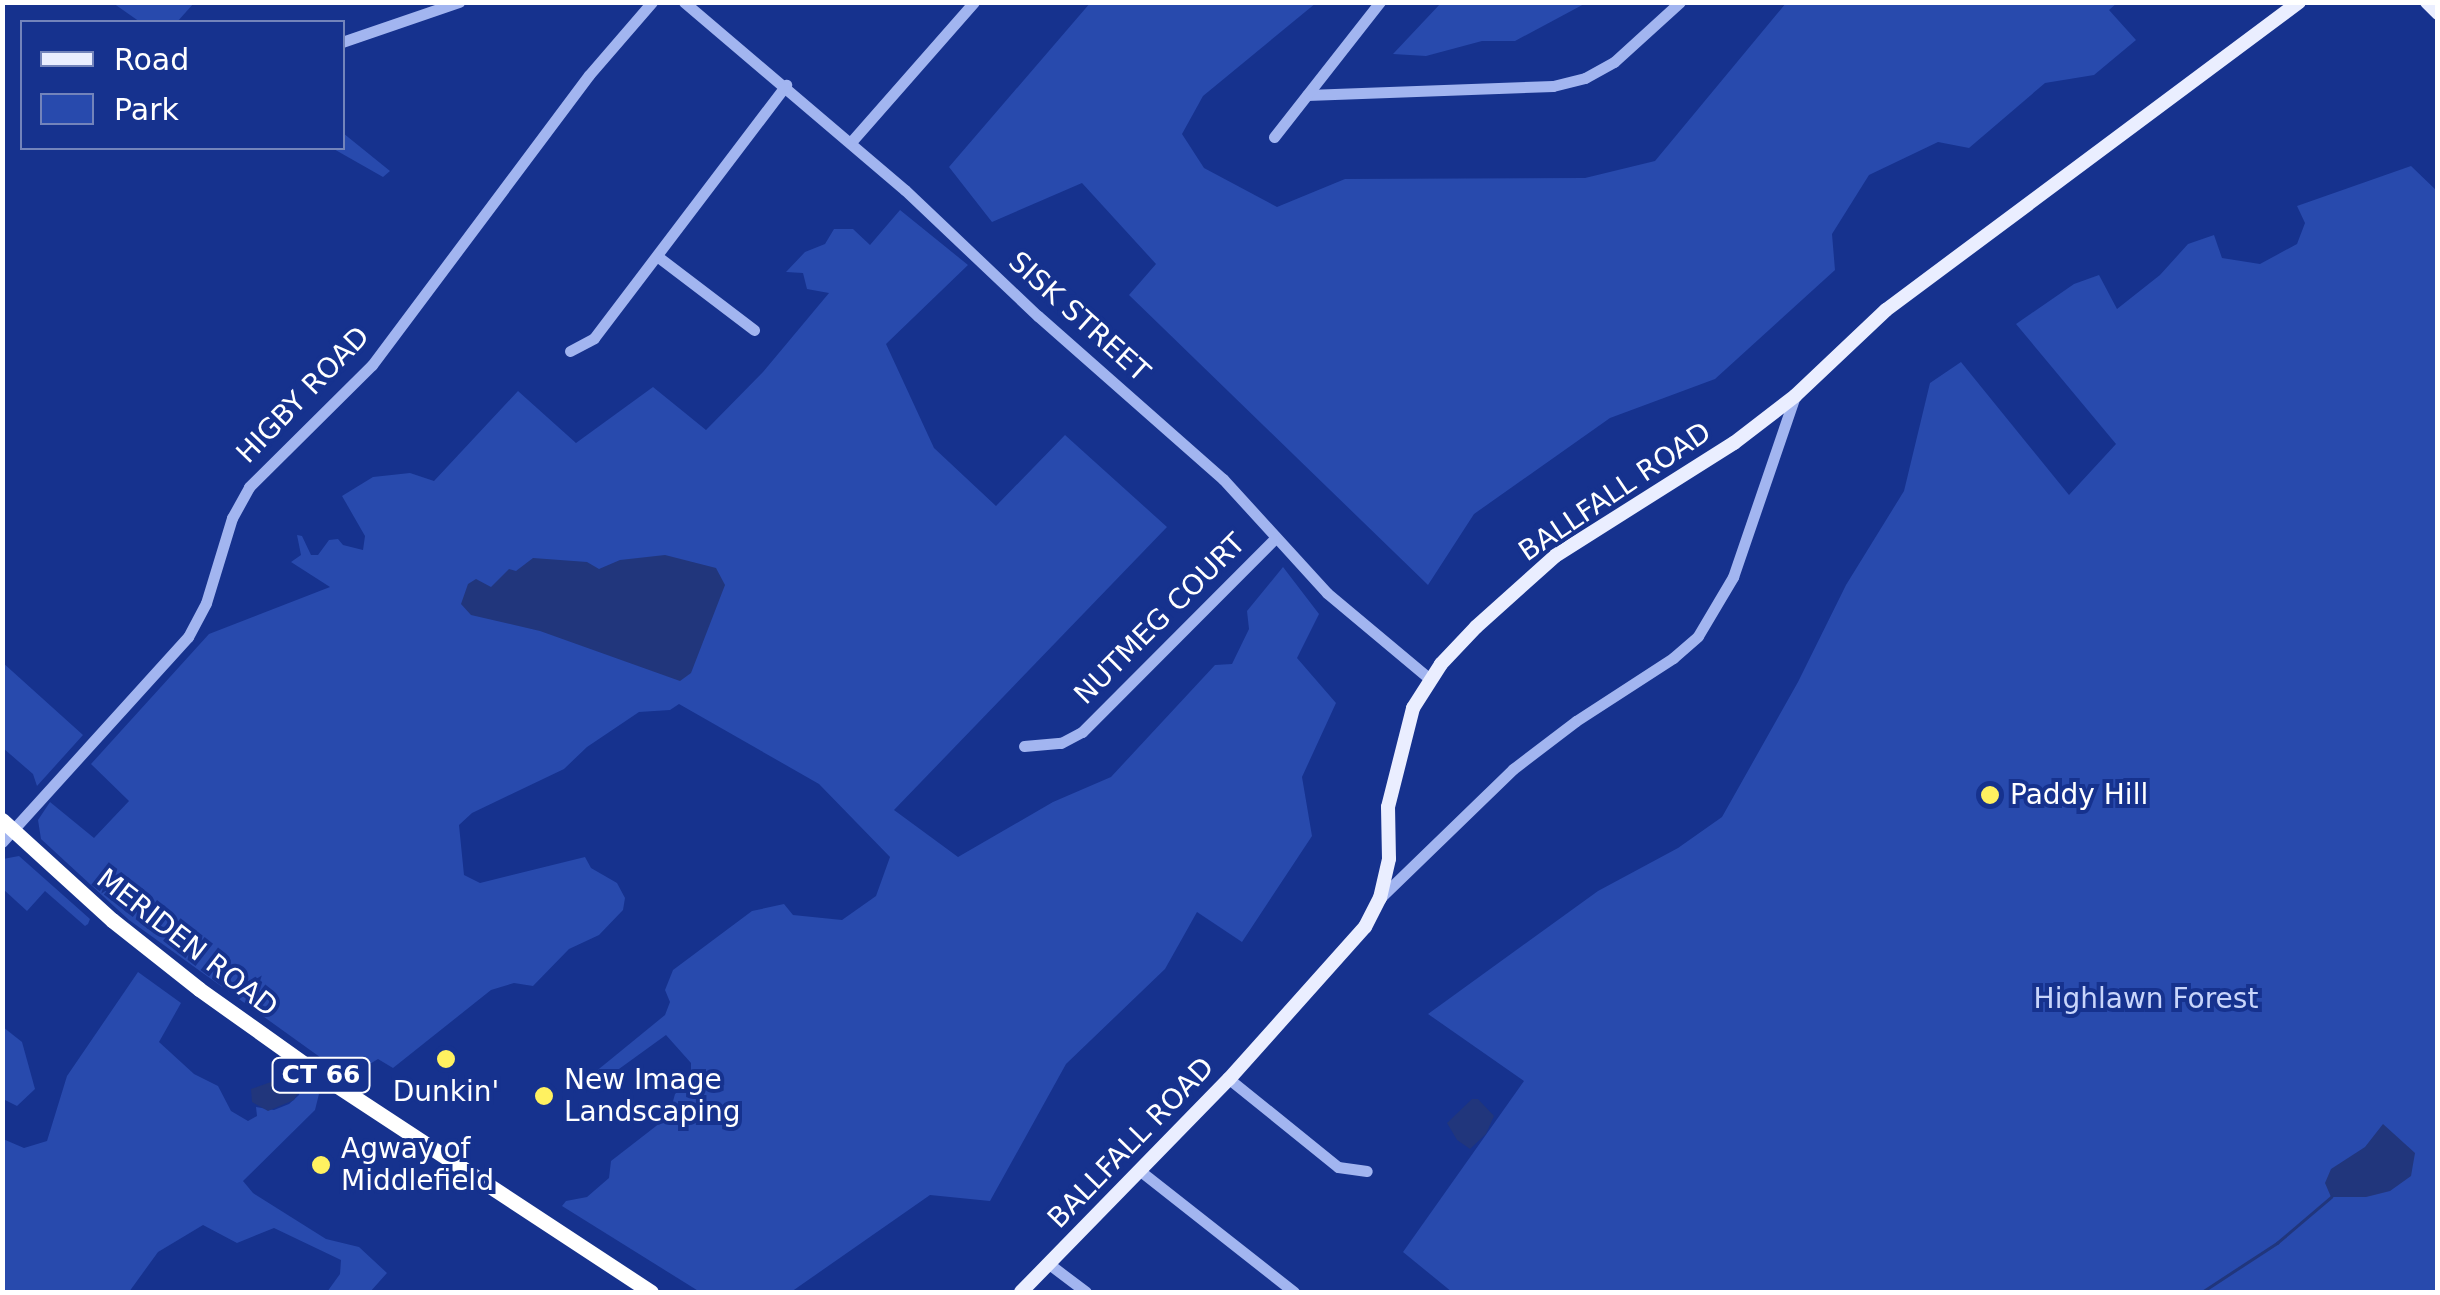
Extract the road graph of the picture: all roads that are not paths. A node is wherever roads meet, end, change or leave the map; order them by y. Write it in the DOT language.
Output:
graph roads {
  1 [pos="459,2"];
  2 [pos="652,2"];
  3 [pos="684,2"];
  4 [pos="974,2"];
  5 [pos="1380,2"];
  6 [pos="1680,2"];
  7 [pos="2299,2"];
  8 [pos="2427,2"];
  9 [pos="2438,13"];
  10 [pos="345,41"];
  11 [pos="786,85"];
  12 [pos="1307,95"];
  13 [pos="1274,136"];
  14 [pos="851,142"];
  15 [pos="657,256"];
  16 [pos="754,330"];
  17 [pos="570,351"];
  18 [pos="1795,396"];
  19 [pos="1274,539"];
  20 [pos="1430,680"];
  21 [pos="1024,746"];
  22 [pos="6,830"];
  23 [pos="1380,898"];
  24 [pos="1228,1078"];
  25 [pos="1139,1170"];
  26 [pos="1367,1171"];
  27 [pos="1049,1264"];
  28 [pos="651,1292"];
  29 [pos="1021,1292"];
  30 [pos="1086,1292"];
  31 [pos="1294,1292"];
  1 -- 10 [label="street"];
  2 -- 22 [label="street, HIGBY ROAD"];
  3 -- 11 [label="street, SISK STREET"];
  4 -- 14 [label="street"];
  5 -- 12 [label="street"];
  6 -- 12 [label="street"];
  7 -- 18 [label="main road, BALLFALL ROAD"];
  8 -- 9 [label="main road"];
  11 -- 14 [label="street, SISK STREET"];
  11 -- 15 [label="street"];
  12 -- 13 [label="street"];
  14 -- 19 [label="street, SISK STREET"];
  15 -- 16 [label="street"];
  15 -- 17 [label="street"];
  18 -- 20 [label="main road, BALLFALL ROAD"];
  18 -- 23 [label="street"];
  19 -- 20 [label="street, SISK STREET"];
  19 -- 21 [label="street, NUTMEG COURT"];
  20 -- 23 [label="main road, BALLFALL ROAD"];
  22 -- 28 [label="highway, MERIDEN ROAD / CT 66"];
  23 -- 24 [label="main road, BALLFALL ROAD"];
  24 -- 25 [label="main road, BALLFALL ROAD"];
  24 -- 26 [label="street"];
  25 -- 27 [label="main road, BALLFALL ROAD"];
  25 -- 31 [label="street"];
  27 -- 29 [label="main road, BALLFALL ROAD"];
  27 -- 30 [label="street"];
}
